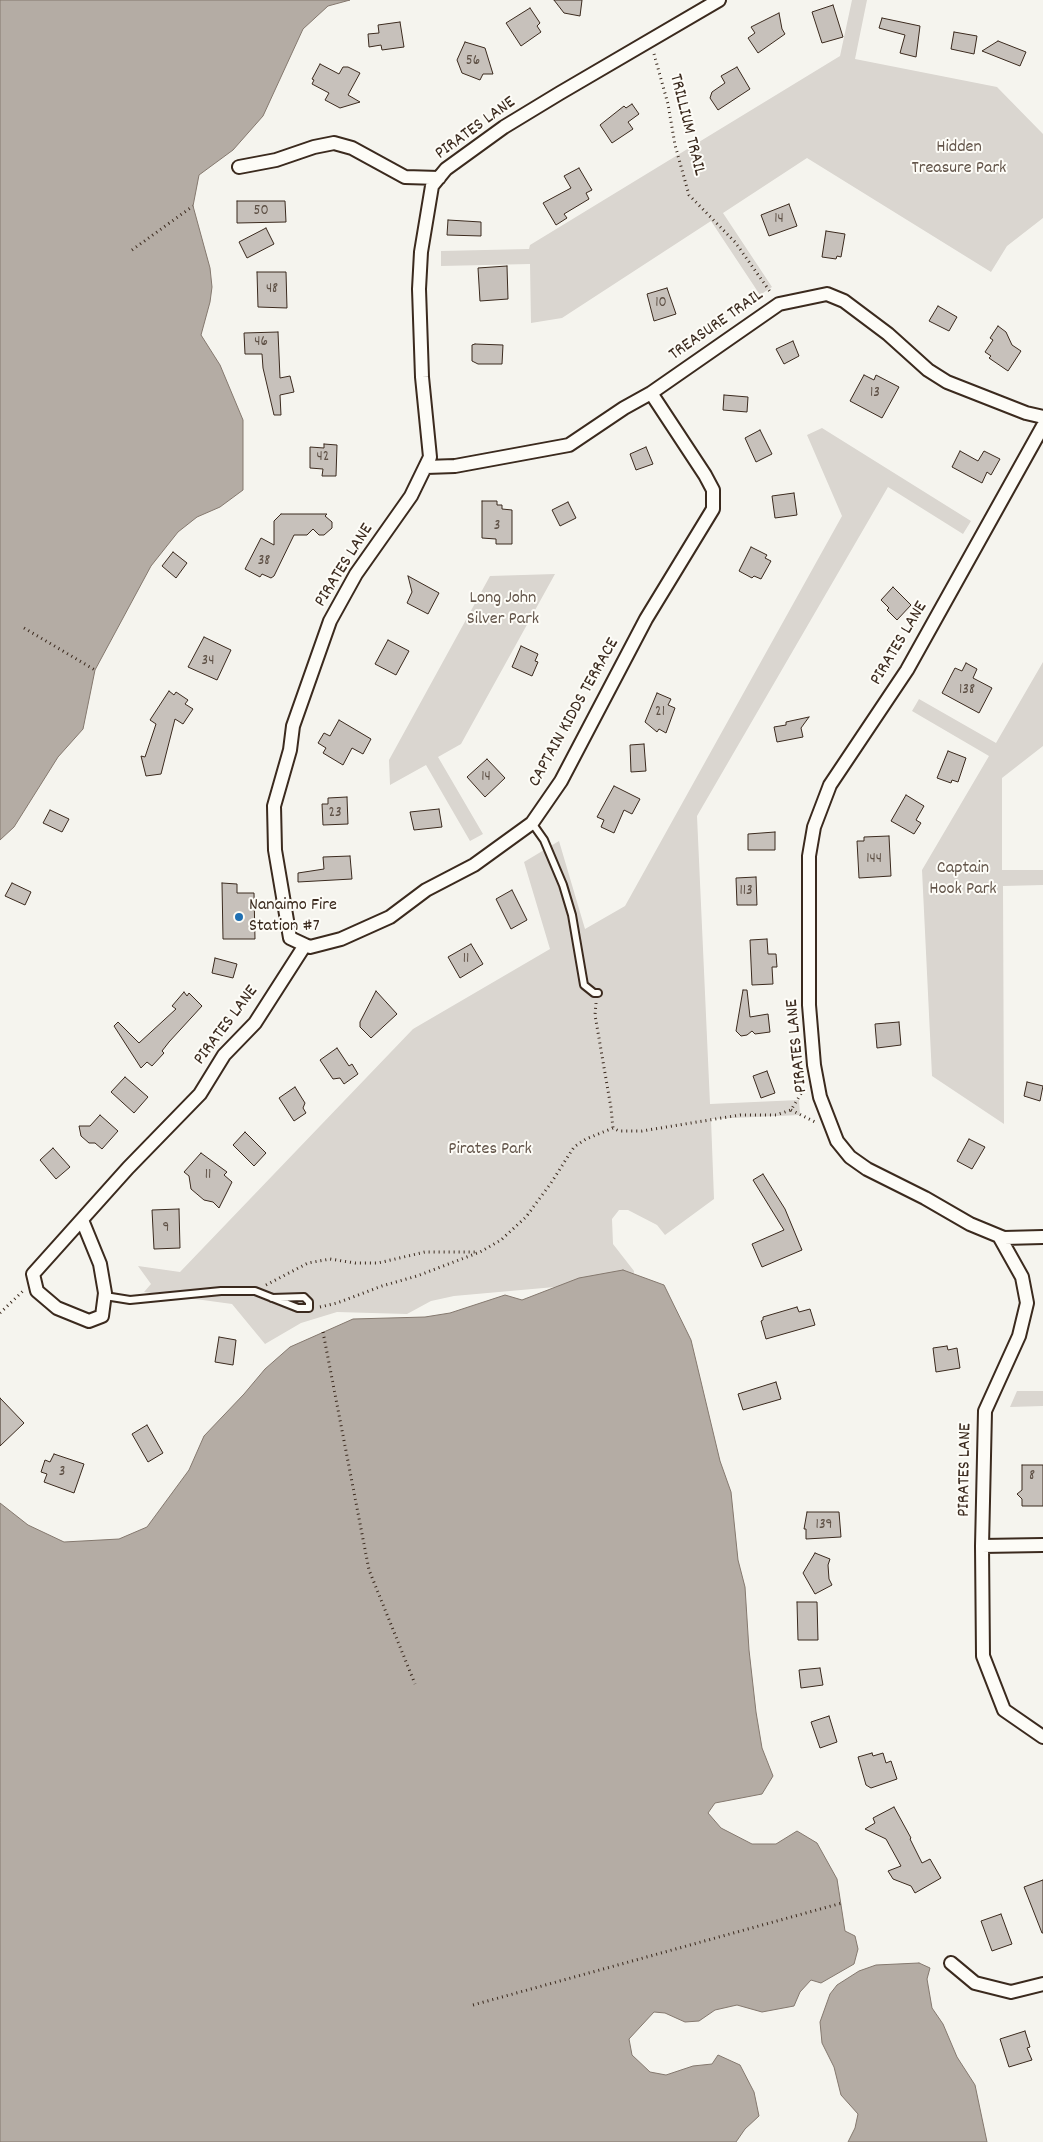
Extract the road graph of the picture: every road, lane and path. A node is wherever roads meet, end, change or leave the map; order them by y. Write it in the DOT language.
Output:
graph roads {
  1 [pos="719,0"];
  2 [pos="650,41"];
  3 [pos="239,167"];
  4 [pos="439,178"];
  5 [pos="193,206"];
  6 [pos="132,250"];
  7 [pos="779,304"];
  8 [pos="651,393"];
  9 [pos="1043,417"];
  10 [pos="1043,426"];
  11 [pos="426,466"];
  12 [pos="24,628"];
  13 [pos="95,670"];
  14 [pos="532,823"];
  15 [pos="305,944"];
  16 [pos="596,993"];
  17 [pos="815,1072"];
  18 [pos="613,1128"];
  19 [pos="82,1220"];
  20 [pos="999,1236"];
  21 [pos="1043,1237"];
  22 [pos="480,1252"];
  23 [pos="35,1281"];
  24 [pos="255,1291"];
  25 [pos="105,1296"];
  26 [pos="272,1298"];
  27 [pos="309,1308"];
  28 [pos="0,1313"];
  29 [pos="323,1332"];
  30 [pos="1043,1545"];
  31 [pos="982,1546"];
  32 [pos="415,1684"];
  33 [pos="1043,1737"];
  34 [pos="842,1903"];
  35 [pos="951,1963"];
  36 [pos="1043,1984"];
  37 [pos="473,2005"];
  1 -- 2 [label="street, PIRATES LANE"];
  2 -- 4 [label="street, PIRATES LANE"];
  2 -- 7 [label="path, TRILLIUM TRAIL"];
  3 -- 4 [label="street"];
  4 -- 11 [label="street, PIRATES LANE"];
  5 -- 6 [label="path"];
  7 -- 8 [label="street, TREASURE TRAIL"];
  7 -- 9 [label="street, TREASURE TRAIL"];
  8 -- 11 [label="street, TREASURE TRAIL"];
  8 -- 14 [label="street, CAPTAIN KIDDS TERRACE"];
  10 -- 17 [label="street, PIRATES LANE"];
  11 -- 15 [label="street, PIRATES LANE"];
  12 -- 13 [label="path"];
  14 -- 15 [label="street, CAPTAIN KIDDS TERRACE"];
  14 -- 16 [label="lane"];
  15 -- 19 [label="street, PIRATES LANE"];
  16 -- 18 [label="path"];
  17 -- 18 [label="path"];
  17 -- 20 [label="street, PIRATES LANE"];
  18 -- 22 [label="path"];
  19 -- 23 [label="street, PIRATES LANE"];
  19 -- 25 [label="street"];
  20 -- 21 [label="street"];
  20 -- 31 [label="street, PIRATES LANE"];
  22 -- 24 [label="path"];
  22 -- 27 [label="path"];
  23 -- 25 [label="street"];
  23 -- 28 [label="path"];
  24 -- 25 [label="lane"];
  24 -- 26 [label="lane"];
  26 -- 27 [label="lane"];
  26 -- 27 [label="lane"];
  29 -- 32 [label="path"];
  30 -- 31 [label="street"];
  31 -- 33 [label="street, PIRATES LANE"];
  34 -- 37 [label="path"];
  35 -- 36 [label="street"];
}
